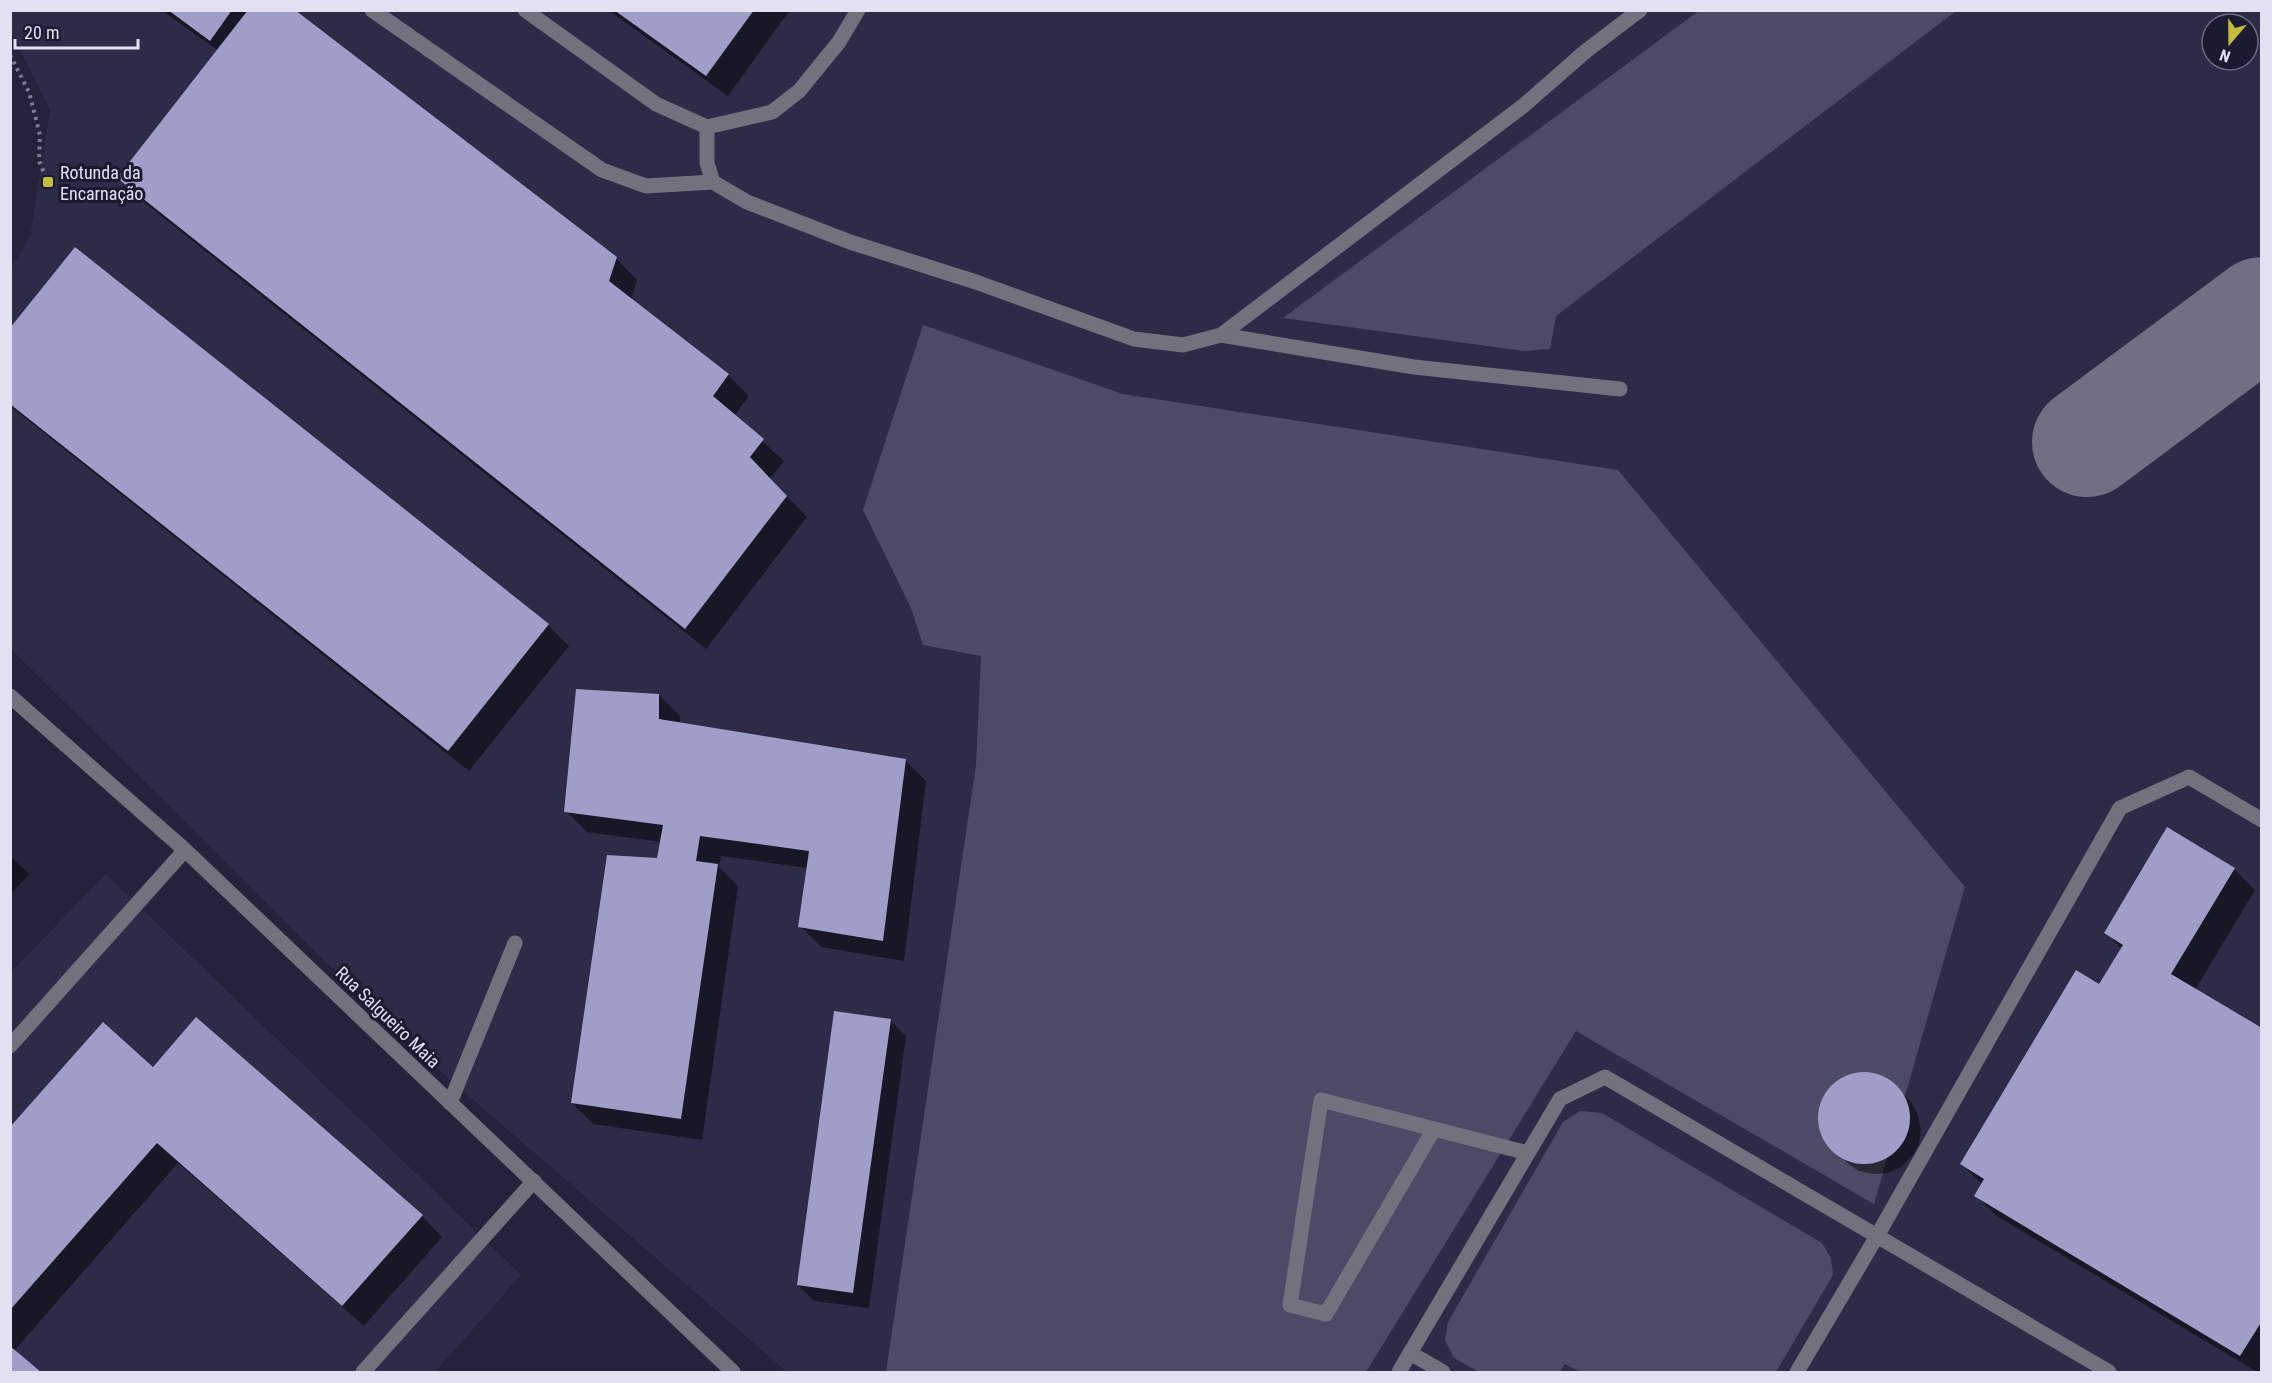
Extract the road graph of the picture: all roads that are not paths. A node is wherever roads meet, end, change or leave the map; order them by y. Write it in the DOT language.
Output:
graph roads {
  1 [pos="372,10"];
  2 [pos="525,10"];
  3 [pos="858,10"];
  4 [pos="1640,10"];
  5 [pos="707,127"];
  6 [pos="713,182"];
  7 [pos="1221,334"];
  8 [pos="1620,389"];
  9 [pos="10,696"];
  10 [pos="2262,820"];
  11 [pos="185,850"];
  12 [pos="515,943"];
  13 [pos="10,1046"];
  14 [pos="450,1103"];
  15 [pos="1434,1129"];
  16 [pos="1528,1153"];
  17 [pos="534,1181"];
  18 [pos="1877,1236"];
  19 [pos="1410,1353"];
  20 [pos="363,1372"];
  21 [pos="733,1372"];
  22 [pos="1399,1372"];
  23 [pos="1443,1372"];
  24 [pos="1797,1372"];
  25 [pos="2109,1372"];
  1 -- 6 [label="street"];
  2 -- 5 [label="street"];
  3 -- 5 [label="street"];
  4 -- 7 [label="street"];
  5 -- 6 [label="street"];
  6 -- 7 [label="street"];
  7 -- 8 [label="street"];
  9 -- 11 [label="street, Rua Salgueiro Maia"];
  10 -- 18 [label="street"];
  11 -- 13 [label="street"];
  11 -- 14 [label="street, Rua Salgueiro Maia"];
  12 -- 14 [label="street"];
  14 -- 17 [label="street, Rua Salgueiro Maia"];
  15 -- 15 [label="street"];
  15 -- 16 [label="street"];
  16 -- 18 [label="street"];
  16 -- 19 [label="street"];
  17 -- 20 [label="street"];
  17 -- 21 [label="street, Rua Salgueiro Maia"];
  18 -- 24 [label="street"];
  18 -- 25 [label="street"];
  19 -- 22 [label="street"];
  19 -- 23 [label="street"];
}
